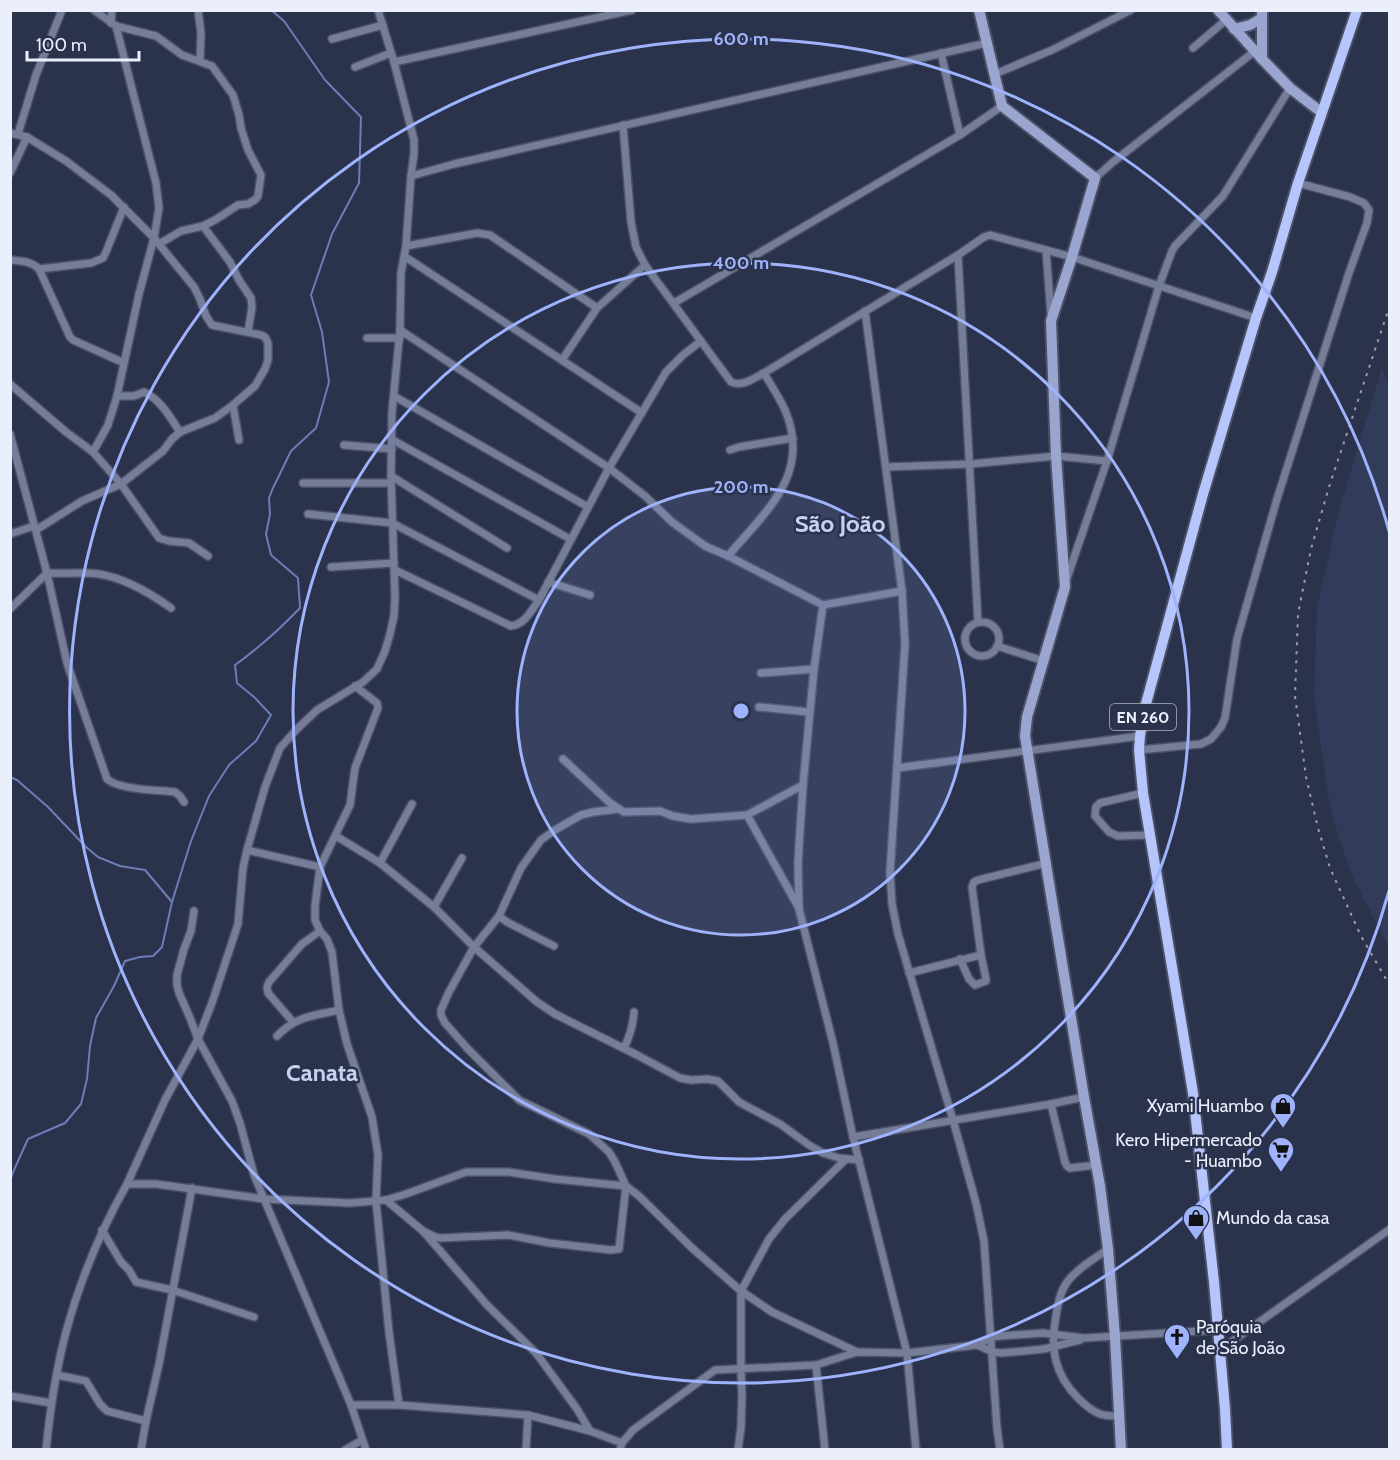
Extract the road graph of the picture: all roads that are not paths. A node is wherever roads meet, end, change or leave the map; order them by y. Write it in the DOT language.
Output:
graph roads {
  1 [pos="62,10"];
  2 [pos="94,10"];
  3 [pos="112,10"];
  4 [pos="198,10"];
  5 [pos="378,10"];
  6 [pos="632,10"];
  7 [pos="979,10"];
  8 [pos="1131,10"];
  9 [pos="1218,10"];
  10 [pos="1357,10"];
  11 [pos="1262,14"];
  12 [pos="1226,20"];
  13 [pos="113,25"];
  14 [pos="383,25"];
  15 [pos="1234,29"];
  16 [pos="332,39"];
  17 [pos="987,43"];
  18 [pos="1193,48"];
  19 [pos="391,53"];
  20 [pos="941,53"];
  21 [pos="1258,55"];
  22 [pos="200,61"];
  23 [pos="394,62"];
  24 [pos="355,67"];
  25 [pos="995,74"];
  26 [pos="1290,88"];
  27 [pos="1002,106"];
  28 [pos="1321,112"];
  29 [pos="623,125"];
  30 [pos="14,134"];
  31 [pos="960,135"];
  32 [pos="27,137"];
  33 [pos="10,173"];
  34 [pos="411,176"];
  35 [pos="1095,178"];
  36 [pos="1298,183"];
  37 [pos="124,207"];
  38 [pos="202,226"];
  39 [pos="156,241"];
  40 [pos="406,246"];
  41 [pos="1046,250"];
  42 [pos="958,255"];
  43 [pos="404,256"];
  44 [pos="1072,257"];
  45 [pos="10,260"];
  46 [pos="645,265"];
  47 [pos="39,269"];
  48 [pos="1160,286"];
  49 [pos="674,303"];
  50 [pos="597,308"];
  51 [pos="865,311"];
  52 [pos="1256,318"];
  53 [pos="1051,321"];
  54 [pos="248,332"];
  55 [pos="400,334"];
  56 [pos="367,338"];
  57 [pos="700,341"];
  58 [pos="562,360"];
  59 [pos="124,363"];
  60 [pos="764,373"];
  61 [pos="10,384"];
  62 [pos="117,396"];
  63 [pos="394,396"];
  64 [pos="233,405"];
  65 [pos="642,413"];
  66 [pos="180,432"];
  67 [pos="10,434"];
  68 [pos="793,438"];
  69 [pos="391,439"];
  70 [pos="239,440"];
  71 [pos="344,446"];
  72 [pos="392,450"];
  73 [pos="730,450"];
  74 [pos="93,452"];
  75 [pos="1056,456"];
  76 [pos="1107,461"];
  77 [pos="970,464"];
  78 [pos="886,467"];
  79 [pos="609,468"];
  80 [pos="391,480"];
  81 [pos="303,483"];
  82 [pos="121,484"];
  83 [pos="588,507"];
  84 [pos="308,514"];
  85 [pos="392,523"];
  86 [pos="35,528"];
  87 [pos="10,534"];
  88 [pos="570,539"];
  89 [pos="507,548"];
  90 [pos="208,556"];
  91 [pos="728,556"];
  92 [pos="395,566"];
  93 [pos="331,567"];
  94 [pos="46,573"];
  95 [pos="548,582"];
  96 [pos="1065,586"];
  97 [pos="902,591"];
  98 [pos="590,595"];
  99 [pos="538,600"];
  100 [pos="823,605"];
  101 [pos="171,608"];
  102 [pos="10,609"];
  103 [pos="978,622"];
  104 [pos="998,646"];
  105 [pos="1044,661"];
  106 [pos="814,669"];
  107 [pos="761,673"];
  108 [pos="355,686"];
  109 [pos="759,707"];
  110 [pos="809,712"];
  111 [pos="1140,736"];
  112 [pos="1028,750"];
  113 [pos="1139,750"];
  114 [pos="563,759"];
  115 [pos="897,768"];
  116 [pos="803,784"];
  117 [pos="1143,793"];
  118 [pos="184,802"];
  119 [pos="412,804"];
  120 [pos="618,809"];
  121 [pos="747,816"];
  122 [pos="1150,835"];
  123 [pos="336,836"];
  124 [pos="247,850"];
  125 [pos="462,858"];
  126 [pos="380,862"];
  127 [pos="1047,863"];
  128 [pos="320,867"];
  129 [pos="434,908"];
  130 [pos="799,909"];
  131 [pos="194,911"];
  132 [pos="499,916"];
  133 [pos="320,931"];
  134 [pos="474,946"];
  135 [pos="554,946"];
  136 [pos="981,955"];
  137 [pos="960,959"];
  138 [pos="909,974"];
  139 [pos="339,1010"];
  140 [pos="634,1012"];
  141 [pos="292,1022"];
  142 [pos="277,1036"];
  143 [pos="198,1039"];
  144 [pos="624,1048"];
  145 [pos="1084,1097"];
  146 [pos="1051,1104"];
  147 [pos="953,1120"];
  148 [pos="853,1137"];
  149 [pos="846,1159"];
  150 [pos="859,1160"];
  151 [pos="1097,1165"];
  152 [pos="127,1184"];
  153 [pos="626,1186"];
  154 [pos="192,1188"];
  155 [pos="264,1199"];
  156 [pos="386,1200"];
  157 [pos="376,1201"];
  158 [pos="1389,1229"];
  159 [pos="102,1230"];
  160 [pos="423,1231"];
  161 [pos="1108,1249"];
  162 [pos="172,1290"];
  163 [pos="741,1291"];
  164 [pos="254,1317"];
  165 [pos="1218,1330"];
  166 [pos="1053,1334"];
  167 [pos="992,1337"];
  168 [pos="1115,1337"];
  169 [pos="1084,1338"];
  170 [pos="977,1345"];
  171 [pos="1054,1346"];
  172 [pos="1220,1350"];
  173 [pos="857,1352"];
  174 [pos="993,1352"];
  175 [pos="907,1353"];
  176 [pos="816,1365"];
  177 [pos="741,1368"];
  178 [pos="57,1375"];
  179 [pos="10,1396"];
  180 [pos="51,1403"];
  181 [pos="351,1405"];
  182 [pos="399,1405"];
  183 [pos="528,1415"];
  184 [pos="1119,1416"];
  185 [pos="146,1421"];
  186 [pos="590,1431"];
  187 [pos="362,1440"];
  188 [pos="621,1446"];
  189 [pos="46,1449"];
  190 [pos="141,1449"];
  191 [pos="345,1449"];
  192 [pos="366,1449"];
  193 [pos="526,1449"];
  194 [pos="738,1449"];
  195 [pos="825,1449"];
  196 [pos="916,1449"];
  197 [pos="1000,1449"];
  198 [pos="1121,1449"];
  199 [pos="1227,1449"];
  1 -- 30 [label="street"];
  2 -- 13 [label="street"];
  3 -- 13 [label="street"];
  4 -- 22 [label="street"];
  5 -- 14 [label="street"];
  6 -- 23 [label="street"];
  7 -- 17 [label="street"];
  8 -- 25 [label="street"];
  9 -- 12 [label="street"];
  10 -- 28 [label="main road, EN 260"];
  11 -- 15 [label="street"];
  11 -- 21 [label="street"];
  12 -- 15 [label="street"];
  12 -- 18 [label="street"];
  13 -- 22 [label="street"];
  13 -- 39 [label="street"];
  14 -- 16 [label="street"];
  14 -- 19 [label="street"];
  15 -- 21 [label="street"];
  17 -- 20 [label="street"];
  17 -- 25 [label="street"];
  19 -- 23 [label="street"];
  19 -- 24 [label="street"];
  20 -- 29 [label="street"];
  20 -- 31 [label="street"];
  21 -- 26 [label="street"];
  21 -- 35 [label="street"];
  22 -- 38 [label="street"];
  23 -- 34 [label="street"];
  25 -- 27 [label="street"];
  26 -- 28 [label="street"];
  26 -- 48 [label="street"];
  27 -- 31 [label="street"];
  27 -- 35 [label="street"];
  28 -- 36 [label="main road, EN 260"];
  29 -- 34 [label="street"];
  29 -- 46 [label="street"];
  30 -- 32 [label="street"];
  31 -- 49 [label="street"];
  32 -- 33 [label="street"];
  32 -- 37 [label="street"];
  34 -- 40 [label="street"];
  35 -- 44 [label="street"];
  36 -- 52 [label="main road, EN 260"];
  36 -- 113 [label="street"];
  37 -- 39 [label="street"];
  37 -- 47 [label="street"];
  38 -- 39 [label="street"];
  38 -- 54 [label="street"];
  39 -- 54 [label="street"];
  39 -- 59 [label="street"];
  40 -- 43 [label="street"];
  40 -- 50 [label="street"];
  41 -- 42 [label="street"];
  41 -- 44 [label="street"];
  41 -- 53 [label="street"];
  42 -- 51 [label="street"];
  42 -- 77 [label="street"];
  43 -- 55 [label="street"];
  43 -- 58 [label="street"];
  44 -- 48 [label="street"];
  44 -- 53 [label="street"];
  45 -- 47 [label="street"];
  46 -- 49 [label="street"];
  46 -- 50 [label="street"];
  47 -- 59 [label="street"];
  48 -- 52 [label="street"];
  48 -- 76 [label="street"];
  49 -- 57 [label="street"];
  50 -- 58 [label="street"];
  51 -- 60 [label="street"];
  51 -- 78 [label="street"];
  52 -- 111 [label="main road, EN 260"];
  53 -- 75 [label="street"];
  54 -- 64 [label="street"];
  55 -- 56 [label="street"];
  55 -- 63 [label="street"];
  55 -- 79 [label="street"];
  57 -- 60 [label="street"];
  57 -- 65 [label="street"];
  58 -- 65 [label="street"];
  59 -- 62 [label="street"];
  60 -- 68 [label="street"];
  61 -- 74 [label="street"];
  62 -- 66 [label="street"];
  62 -- 74 [label="street"];
  63 -- 69 [label="street"];
  63 -- 83 [label="street"];
  64 -- 66 [label="street"];
  64 -- 70 [label="street"];
  65 -- 79 [label="street"];
  66 -- 82 [label="street"];
  67 -- 86 [label="street"];
  68 -- 73 [label="street"];
  68 -- 91 [label="street"];
  69 -- 72 [label="street"];
  69 -- 88 [label="street"];
  71 -- 72 [label="street"];
  72 -- 80 [label="street"];
  74 -- 82 [label="street"];
  75 -- 76 [label="street"];
  75 -- 77 [label="street"];
  75 -- 96 [label="street"];
  76 -- 96 [label="street"];
  77 -- 78 [label="street"];
  77 -- 103 [label="street"];
  78 -- 97 [label="street"];
  79 -- 83 [label="street"];
  79 -- 91 [label="street"];
  80 -- 81 [label="street"];
  80 -- 85 [label="street"];
  80 -- 89 [label="street"];
  82 -- 86 [label="street"];
  82 -- 90 [label="street"];
  83 -- 88 [label="street"];
  84 -- 85 [label="street"];
  85 -- 92 [label="street"];
  85 -- 99 [label="street"];
  86 -- 87 [label="street"];
  86 -- 94 [label="street"];
  88 -- 95 [label="street"];
  91 -- 100 [label="street"];
  92 -- 93 [label="street"];
  92 -- 99 [label="street"];
  92 -- 108 [label="street"];
  94 -- 101 [label="street"];
  94 -- 102 [label="street"];
  94 -- 118 [label="street"];
  95 -- 98 [label="street"];
  95 -- 99 [label="street"];
  96 -- 105 [label="street"];
  97 -- 100 [label="street"];
  97 -- 115 [label="street"];
  100 -- 106 [label="street"];
  103 -- 104 [label="street"];
  103 -- 104 [label="street"];
  104 -- 105 [label="street"];
  105 -- 112 [label="street"];
  106 -- 107 [label="street"];
  106 -- 110 [label="street"];
  108 -- 123 [label="street"];
  108 -- 124 [label="street"];
  109 -- 110 [label="street"];
  110 -- 116 [label="street"];
  111 -- 112 [label="street"];
  111 -- 113 [label="main road, EN 260"];
  112 -- 115 [label="street"];
  112 -- 127 [label="street"];
  113 -- 117 [label="main road, EN 260"];
  114 -- 120 [label="street"];
  115 -- 138 [label="street"];
  116 -- 121 [label="street"];
  116 -- 130 [label="street"];
  117 -- 122 [label="main road, EN 260"];
  117 -- 122 [label="street"];
  119 -- 126 [label="street"];
  120 -- 121 [label="street"];
  120 -- 132 [label="street"];
  121 -- 130 [label="street"];
  122 -- 165 [label="main road, EN 260"];
  123 -- 126 [label="street"];
  123 -- 128 [label="street"];
  124 -- 128 [label="street"];
  124 -- 143 [label="street"];
  125 -- 129 [label="street"];
  126 -- 129 [label="street"];
  127 -- 136 [label="street"];
  127 -- 145 [label="street"];
  128 -- 133 [label="street"];
  129 -- 134 [label="street"];
  130 -- 148 [label="street"];
  131 -- 143 [label="street"];
  132 -- 134 [label="street"];
  132 -- 135 [label="street"];
  133 -- 139 [label="street"];
  133 -- 141 [label="street"];
  134 -- 144 [label="street"];
  134 -- 153 [label="street"];
  136 -- 137 [label="street"];
  136 -- 137 [label="street"];
  137 -- 138 [label="street"];
  138 -- 147 [label="street"];
  139 -- 141 [label="street"];
  139 -- 157 [label="street"];
  140 -- 144 [label="street"];
  141 -- 142 [label="street"];
  143 -- 152 [label="street"];
  143 -- 155 [label="street"];
  144 -- 149 [label="street"];
  145 -- 146 [label="street"];
  145 -- 151 [label="street"];
  146 -- 147 [label="street"];
  146 -- 151 [label="street"];
  147 -- 148 [label="street"];
  147 -- 167 [label="street"];
  148 -- 150 [label="street"];
  149 -- 150 [label="street"];
  149 -- 163 [label="street"];
  150 -- 175 [label="street"];
  151 -- 161 [label="street"];
  152 -- 154 [label="street"];
  152 -- 159 [label="street"];
  153 -- 156 [label="street"];
  153 -- 160 [label="street"];
  153 -- 163 [label="street"];
  154 -- 155 [label="street"];
  154 -- 162 [label="street"];
  155 -- 157 [label="street"];
  155 -- 181 [label="street"];
  156 -- 157 [label="street"];
  156 -- 160 [label="street"];
  157 -- 182 [label="street"];
  158 -- 172 [label="street"];
  159 -- 162 [label="street"];
  159 -- 178 [label="street"];
  160 -- 186 [label="street"];
  161 -- 166 [label="street"];
  161 -- 168 [label="street"];
  162 -- 164 [label="street"];
  162 -- 185 [label="street"];
  163 -- 173 [label="street"];
  163 -- 177 [label="street"];
  165 -- 168 [label="street"];
  165 -- 172 [label="main road, EN 260"];
  166 -- 167 [label="street"];
  166 -- 169 [label="street"];
  166 -- 171 [label="street"];
  167 -- 170 [label="street"];
  167 -- 174 [label="street"];
  168 -- 169 [label="street"];
  168 -- 184 [label="street"];
  169 -- 171 [label="street"];
  170 -- 174 [label="street"];
  170 -- 175 [label="street"];
  171 -- 174 [label="street"];
  171 -- 184 [label="street"];
  172 -- 199 [label="main road, EN 260"];
  173 -- 175 [label="street"];
  173 -- 176 [label="street"];
  174 -- 197 [label="street"];
  175 -- 196 [label="street"];
  176 -- 177 [label="street"];
  176 -- 195 [label="street"];
  177 -- 188 [label="street"];
  177 -- 194 [label="street"];
  178 -- 180 [label="street"];
  178 -- 185 [label="street"];
  179 -- 180 [label="street"];
  180 -- 189 [label="street"];
  181 -- 182 [label="street"];
  181 -- 187 [label="street"];
  182 -- 183 [label="street"];
  183 -- 186 [label="street"];
  183 -- 193 [label="street"];
  184 -- 198 [label="street"];
  185 -- 190 [label="street"];
  186 -- 188 [label="street"];
  187 -- 191 [label="street"];
  187 -- 192 [label="street"];
}
